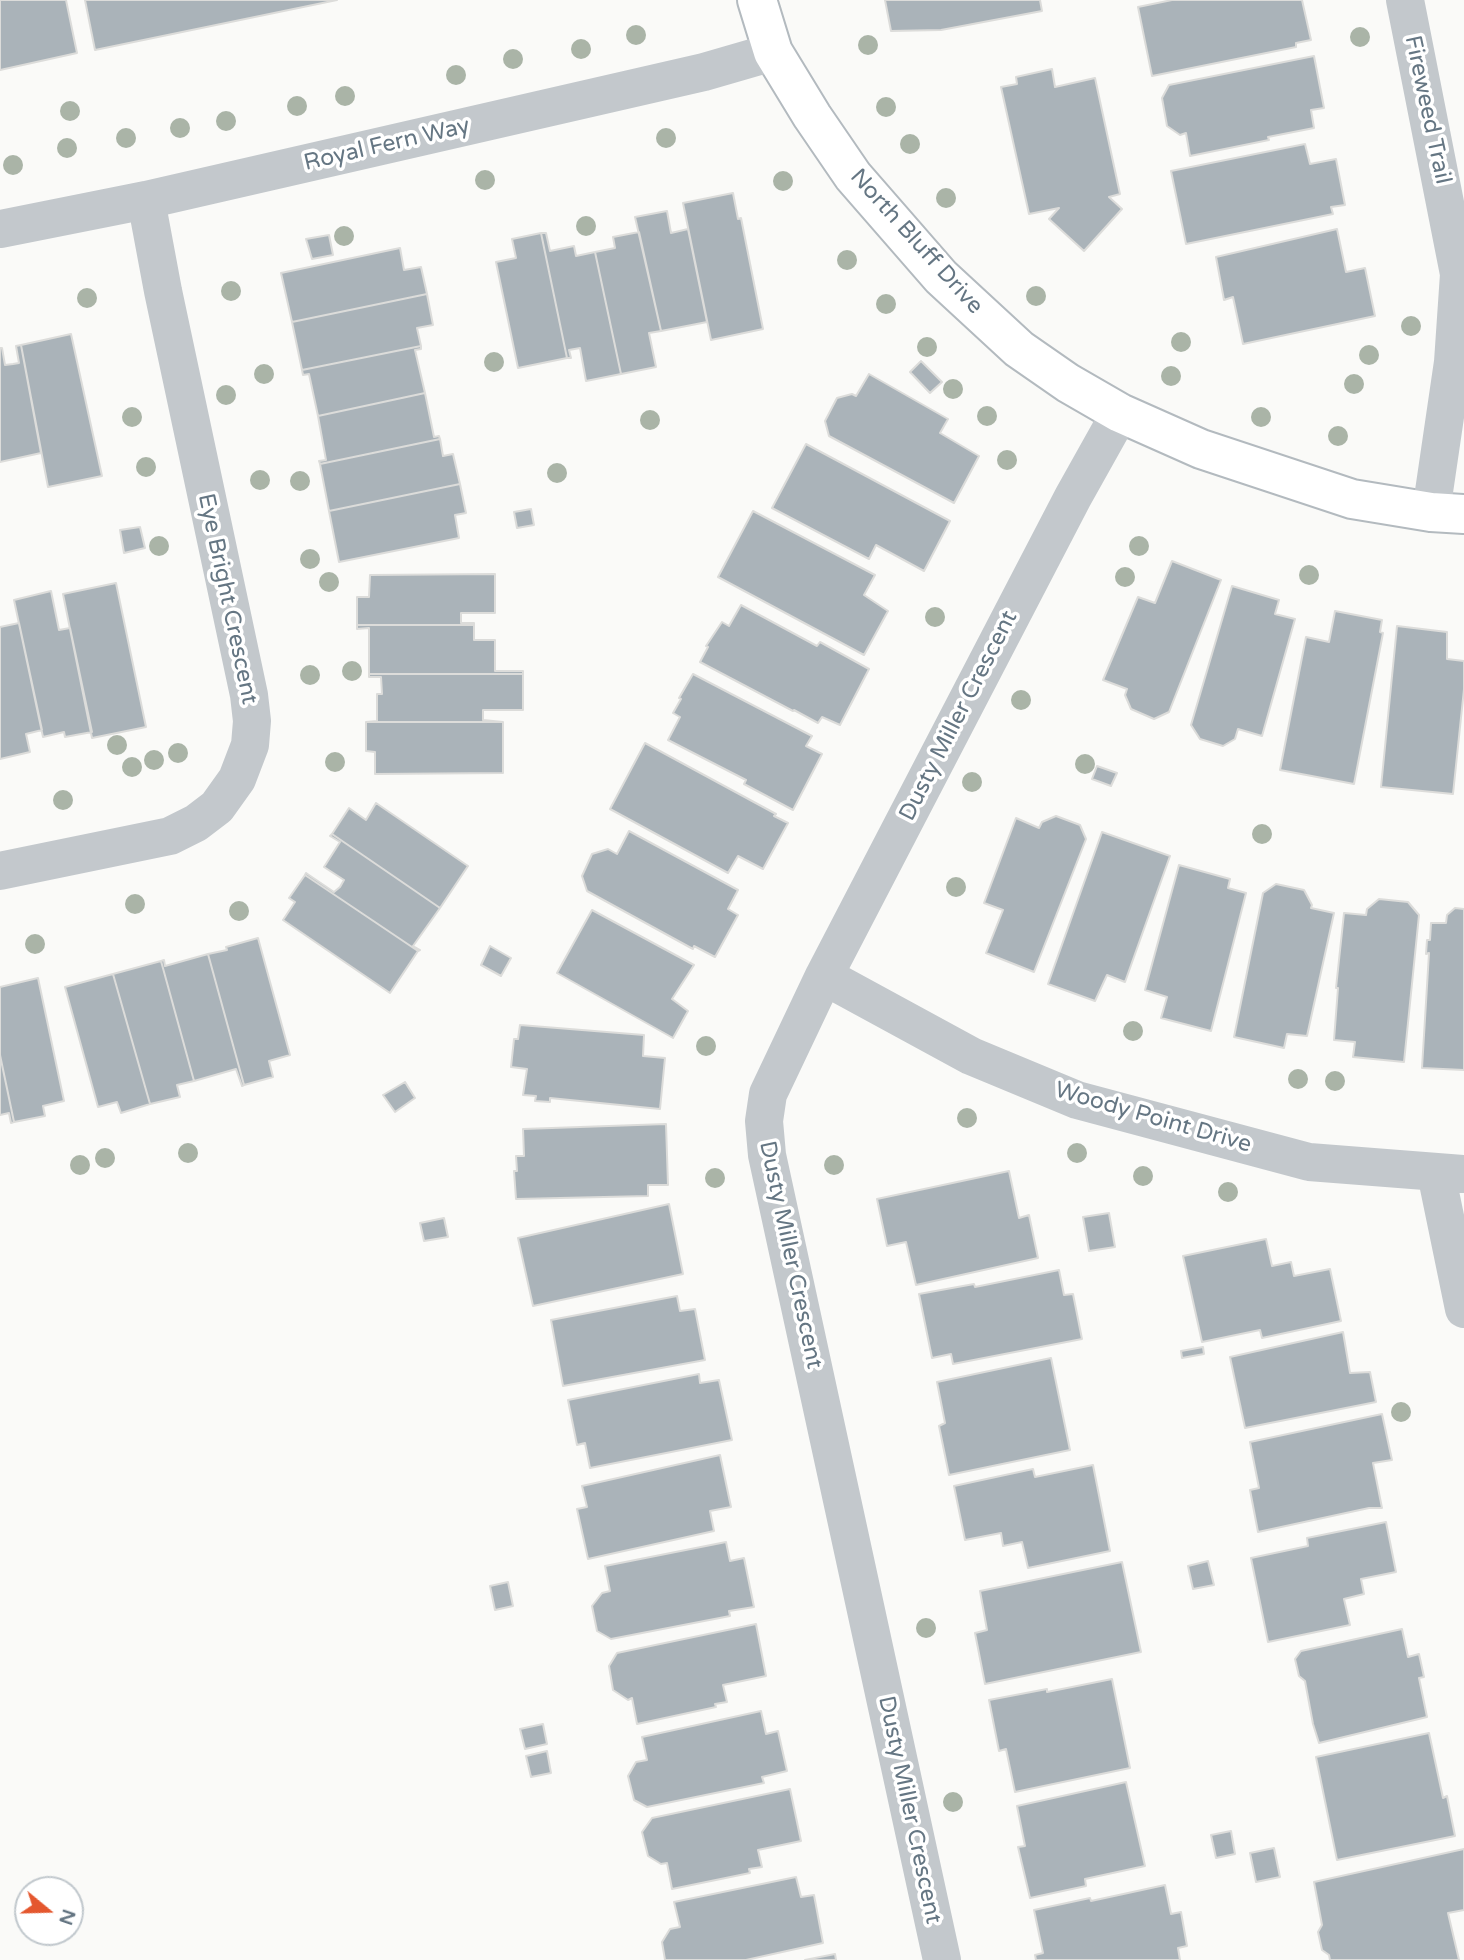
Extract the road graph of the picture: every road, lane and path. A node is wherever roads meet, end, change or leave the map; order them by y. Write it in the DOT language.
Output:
graph roads {
  1 [pos="757,0"];
  2 [pos="1405,0"];
  3 [pos="773,51"];
  4 [pos="146,200"];
  5 [pos="0,229"];
  6 [pos="1120,413"];
  7 [pos="1448,513"];
  8 [pos="0,871"];
  9 [pos="824,976"];
  10 [pos="1450,1173"];
  11 [pos="1464,1309"];
  12 [pos="942,1960"];
  1 -- 3 [label="street, North Bluff Drive"];
  2 -- 7 [label="street, Fireweed Trail"];
  3 -- 4 [label="street, Royal Fern Way"];
  3 -- 6 [label="street, North Bluff Drive"];
  4 -- 5 [label="street, Royal Fern Way"];
  4 -- 8 [label="street, Eye Bright Crescent"];
  6 -- 7 [label="street, North Bluff Drive"];
  6 -- 9 [label="street, Dusty Miller Crescent"];
  9 -- 10 [label="street, Woody Point Drive"];
  9 -- 12 [label="street, Dusty Miller Crescent"];
  10 -- 11 [label="street"];
}
